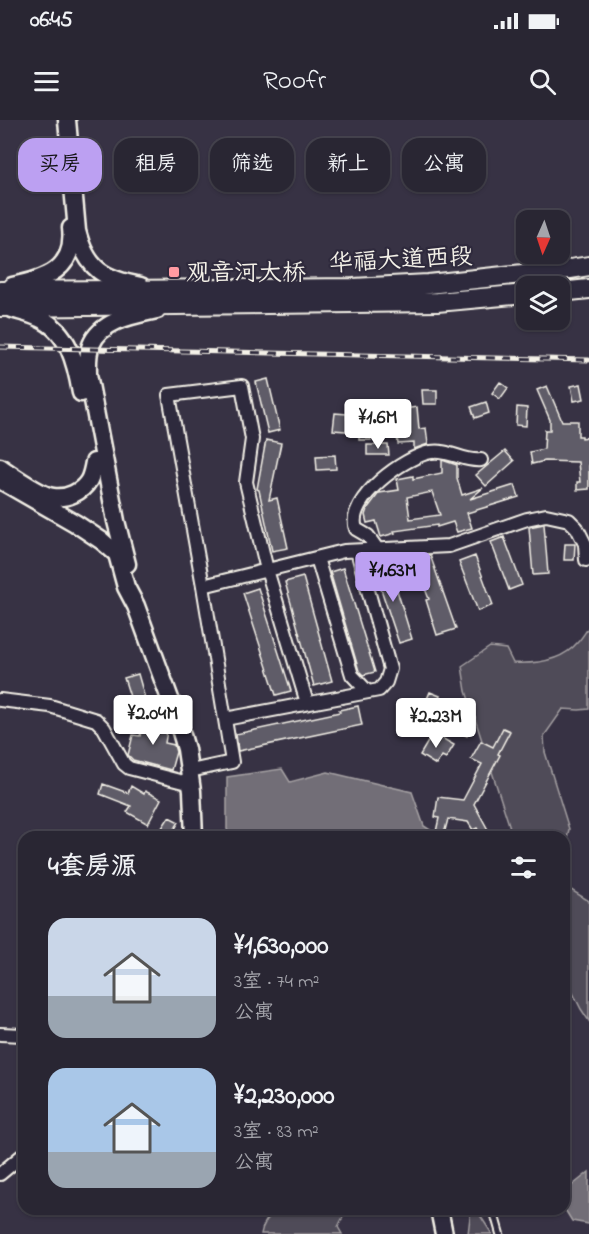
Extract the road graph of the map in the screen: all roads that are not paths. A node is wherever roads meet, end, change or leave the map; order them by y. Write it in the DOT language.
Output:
graph roads {
  1 [pos="57,120"];
  2 [pos="67,120"];
  3 [pos="589,266"];
  4 [pos="160,289"];
  5 [pos="589,289"];
  6 [pos="570,291"];
  7 [pos="516,295"];
  8 [pos="1,299"];
  9 [pos="177,305"];
  10 [pos="481,460"];
  11 [pos="94,462"];
  12 [pos="0,467"];
  13 [pos="0,480"];
  14 [pos="378,550"];
  15 [pos="357,551"];
  16 [pos="117,554"];
  17 [pos="317,558"];
  18 [pos="586,560"];
  19 [pos="267,570"];
  20 [pos="203,586"];
  21 [pos="136,606"];
  22 [pos="368,692"];
  23 [pos="0,700"];
  24 [pos="308,703"];
  25 [pos="225,719"];
  26 [pos="190,777"];
  27 [pos="194,831"];
  28 [pos="0,1034"];
  29 [pos="18,1035"];
  30 [pos="18,1159"];
  31 [pos="0,1174"];
  32 [pos="440,1215"];
  33 [pos="495,1215"];
  34 [pos="444,1234"];
  35 [pos="500,1234"];
  1 -- 8 [label="main road"];
  2 -- 4 [label="main road"];
  3 -- 4 [label="main road, 华福大道西段"];
  4 -- 8 [label="main road, 华福大道西段"];
  5 -- 6 [label="main road"];
  7 -- 9 [label="main road, 华福大道西段"];
  8 -- 9 [label="main road, 华福大道西段"];
  8 -- 11 [label="main road"];
  9 -- 21 [label="main road"];
  10 -- 14 [label="street"];
  11 -- 12 [label="main road"];
  11 -- 16 [label="main road"];
  13 -- 16 [label="main road"];
  14 -- 15 [label="street"];
  14 -- 18 [label="street"];
  15 -- 17 [label="street"];
  15 -- 22 [label="street"];
  16 -- 21 [label="main road"];
  17 -- 19 [label="street"];
  17 -- 22 [label="street"];
  19 -- 20 [label="street"];
  19 -- 20 [label="street"];
  19 -- 24 [label="street"];
  20 -- 25 [label="street"];
  21 -- 26 [label="main road"];
  22 -- 24 [label="street"];
  23 -- 26 [label="street"];
  24 -- 25 [label="street"];
  25 -- 26 [label="street"];
  26 -- 27 [label="main road"];
  28 -- 29 [label="street"];
  30 -- 31 [label="street"];
  32 -- 34 [label="main road"];
  33 -- 35 [label="lane"];
}
